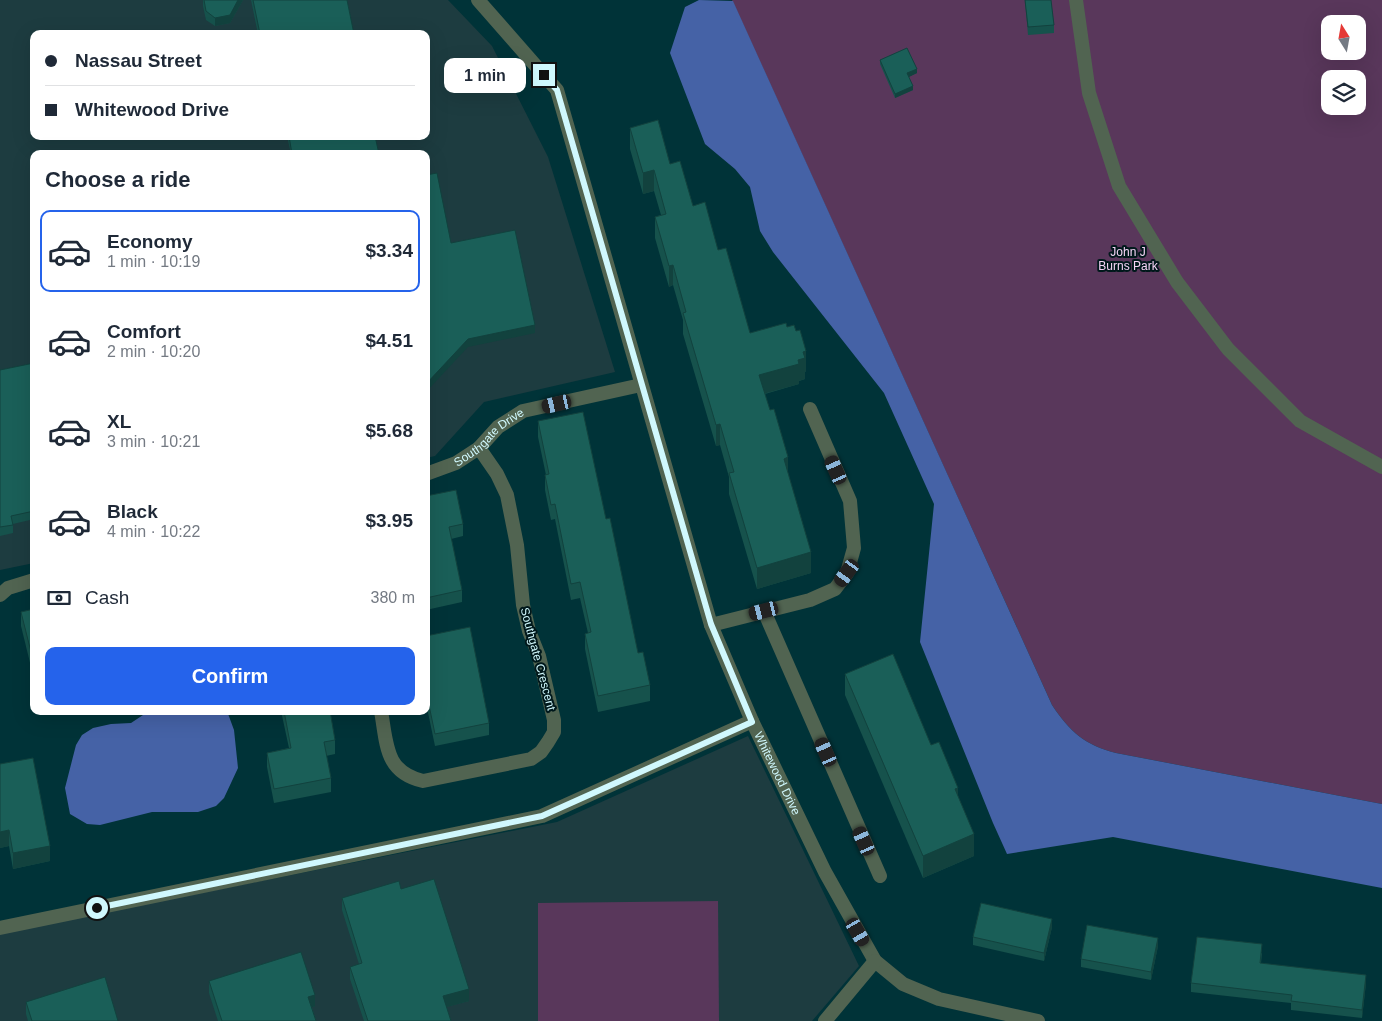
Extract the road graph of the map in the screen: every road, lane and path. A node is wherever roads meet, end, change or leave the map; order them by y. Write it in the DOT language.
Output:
graph roads {
  1 [pos="478,0"];
  2 [pos="1076,0"];
  3 [pos="641,385"];
  4 [pos="810,409"];
  5 [pos="480,448"];
  6 [pos="1382,467"];
  7 [pos="430,473"];
  8 [pos="30,581"];
  9 [pos="0,595"];
  10 [pos="764,611"];
  11 [pos="711,624"];
  12 [pos="381,715"];
  13 [pos="752,722"];
  14 [pos="880,876"];
  15 [pos="0,928"];
  16 [pos="875,961"];
  17 [pos="825,1021"];
  18 [pos="1038,1021"];
  1 -- 3 [label="street, Whitewood Drive"];
  2 -- 6 [label="street"];
  3 -- 5 [label="street, Southgate Drive"];
  3 -- 11 [label="street, Whitewood Drive"];
  4 -- 10 [label="street"];
  5 -- 7 [label="street, Southgate Drive"];
  5 -- 12 [label="street, Southgate Crescent"];
  8 -- 9 [label="street"];
  10 -- 11 [label="street"];
  10 -- 14 [label="street"];
  11 -- 13 [label="street, Whitewood Drive"];
  13 -- 15 [label="street"];
  13 -- 16 [label="street, Whitewood Drive"];
  16 -- 17 [label="street"];
  16 -- 18 [label="street, Whitewood Drive"];
}
